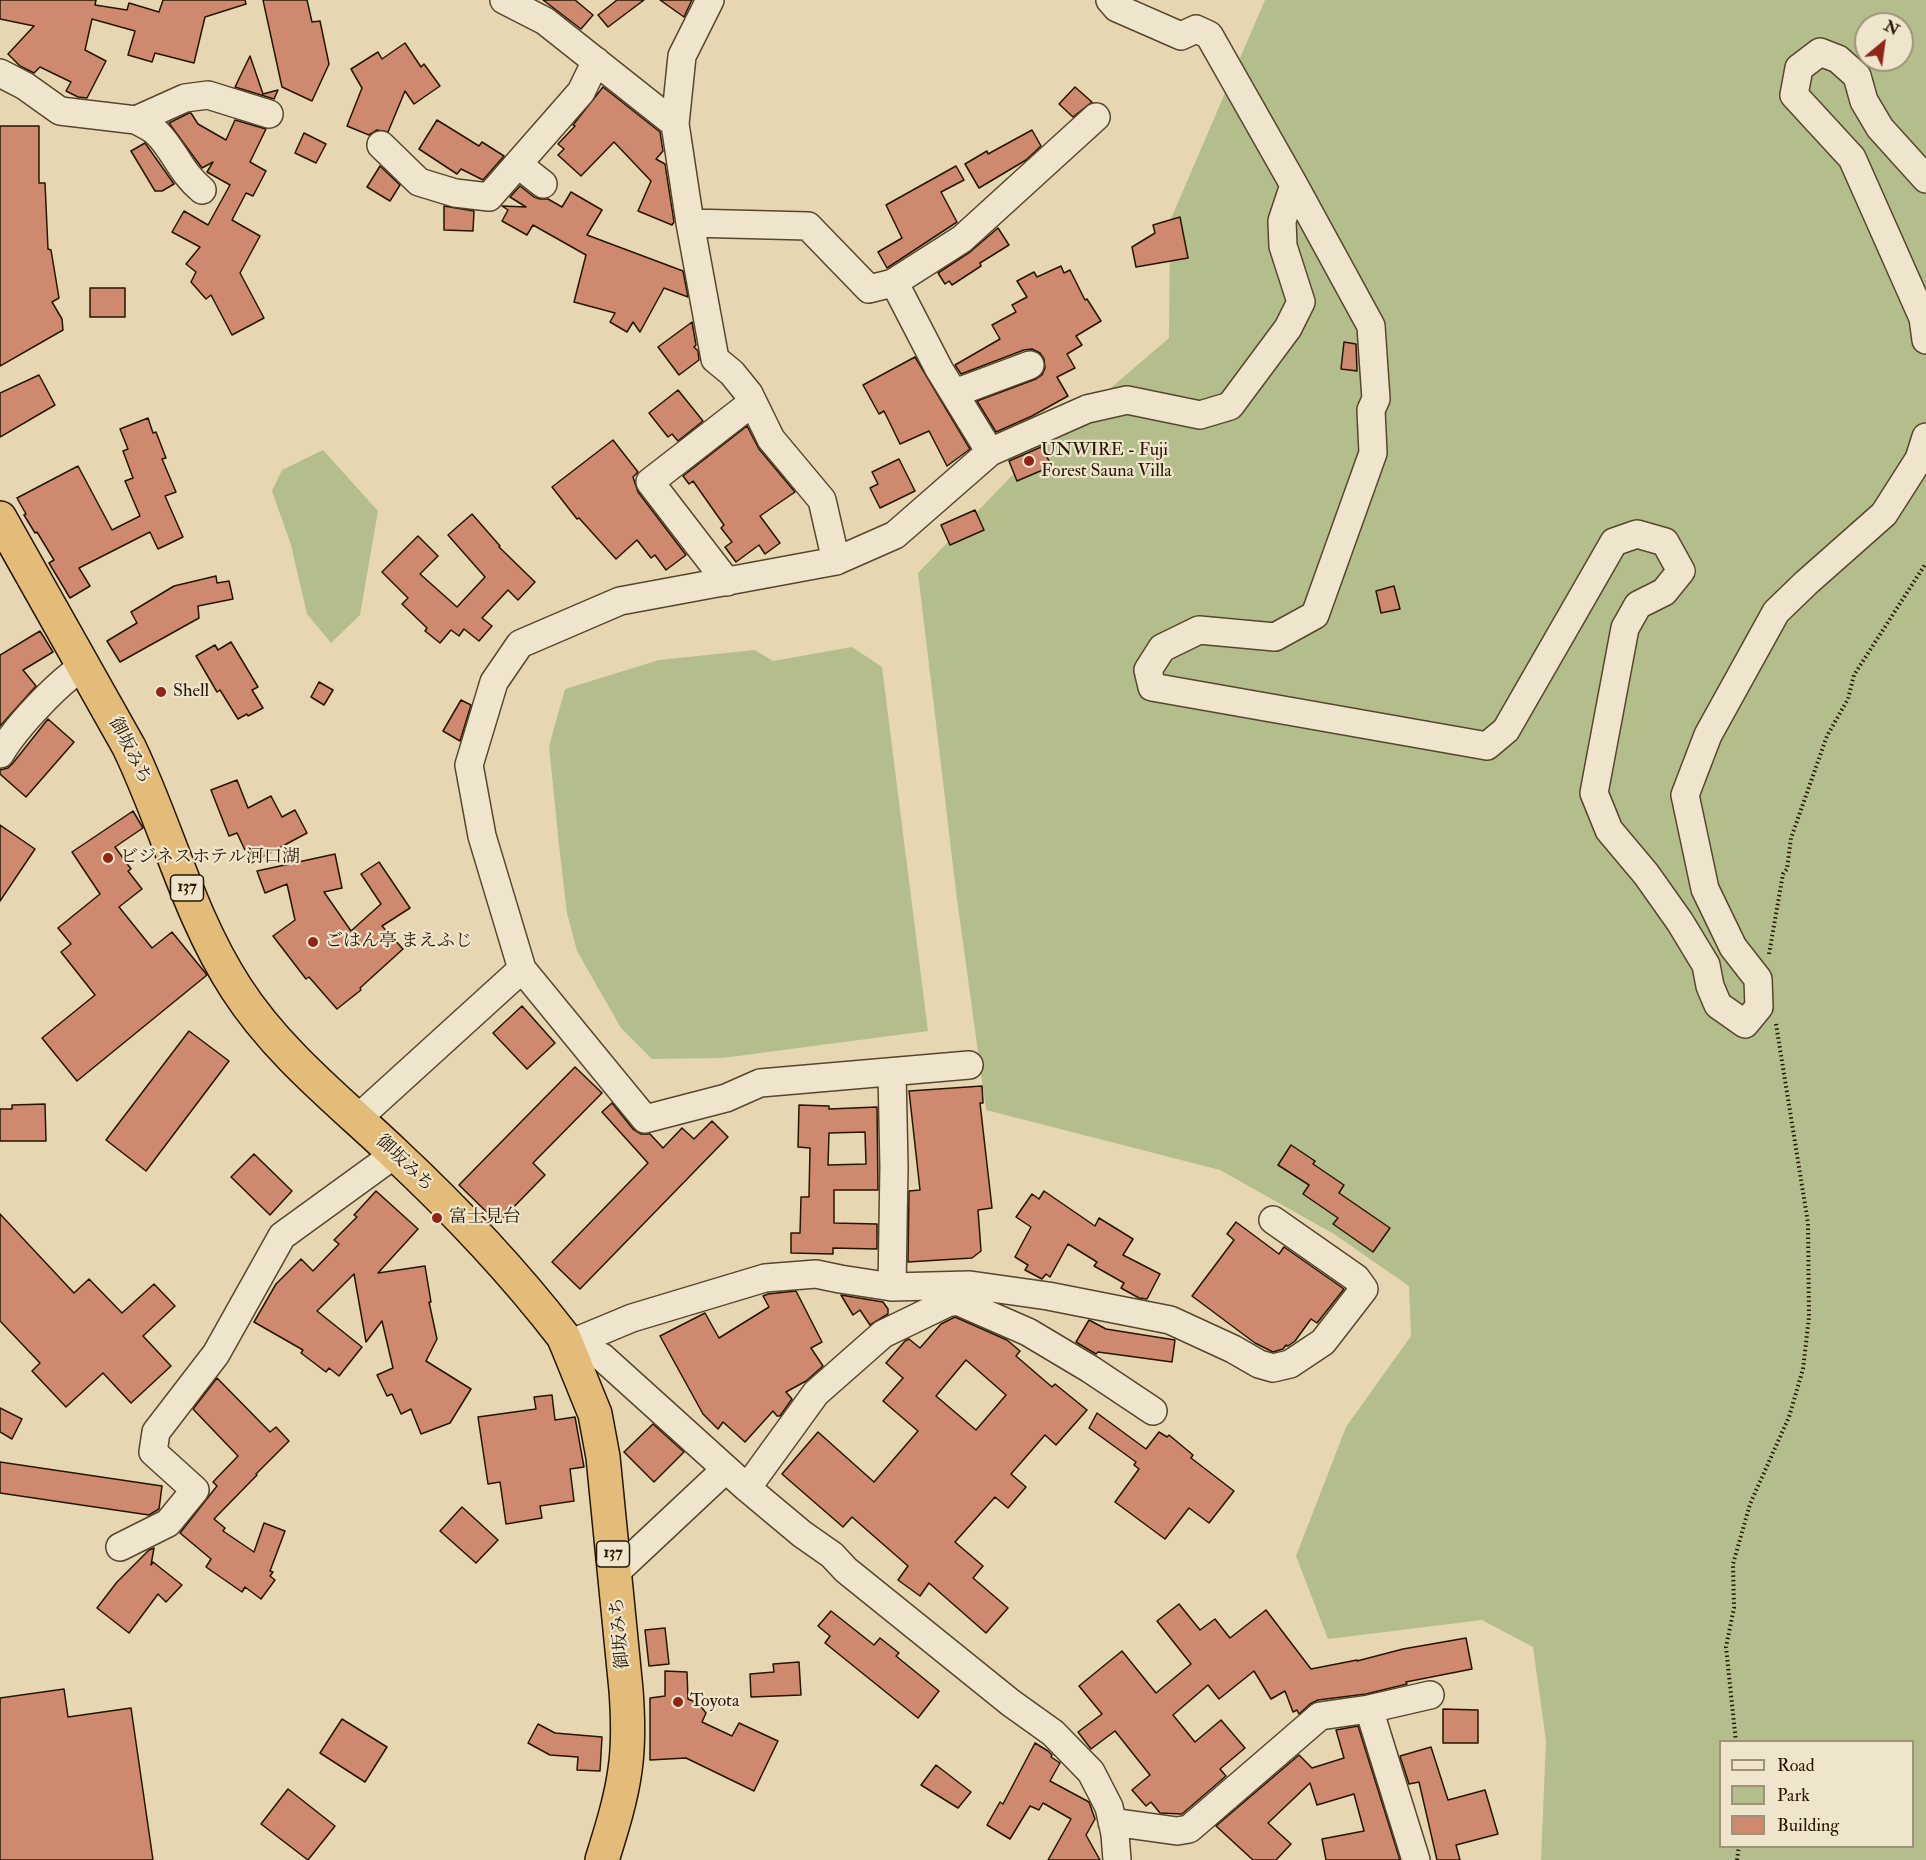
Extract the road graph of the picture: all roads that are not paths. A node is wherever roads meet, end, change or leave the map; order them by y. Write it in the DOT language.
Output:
graph roads {
  1 [pos="504,0"];
  2 [pos="710,0"];
  3 [pos="1110,0"];
  4 [pos="596,61"];
  5 [pos="0,73"];
  6 [pos="269,114"];
  7 [pos="1096,117"];
  8 [pos="136,120"];
  9 [pos="675,124"];
  10 [pos="381,145"];
  11 [pos="519,165"];
  12 [pos="1926,179"];
  13 [pos="543,183"];
  14 [pos="1294,185"];
  15 [pos="202,190"];
  16 [pos="690,224"];
  17 [pos="894,282"];
  18 [pos="1926,340"];
  19 [pos="1029,365"];
  20 [pos="955,393"];
  21 [pos="753,402"];
  22 [pos="1926,437"];
  23 [pos="990,452"];
  24 [pos="0,518"];
  25 [pos="836,561"];
  26 [pos="727,582"];
  27 [pos="84,666"];
  28 [pos="0,754"];
  29 [pos="522,969"];
  30 [pos="969,1065"];
  31 [pos="892,1072"];
  32 [pos="357,1119"];
  33 [pos="395,1154"];
  34 [pos="1273,1220"];
  35 [pos="892,1287"];
  36 [pos="567,1345"];
  37 [pos="1153,1411"];
  38 [pos="726,1468"];
  39 [pos="747,1488"];
  40 [pos="120,1547"];
  41 [pos="615,1573"];
  42 [pos="1430,1695"];
  43 [pos="1369,1709"];
  44 [pos="1112,1822"];
  45 [pos="602,1860"];
  46 [pos="1117,1860"];
  47 [pos="1416,1860"];
  1 -- 4 [label="street"];
  2 -- 9 [label="street"];
  3 -- 14 [label="street"];
  4 -- 9 [label="street"];
  4 -- 11 [label="street"];
  5 -- 8 [label="street"];
  6 -- 8 [label="street"];
  7 -- 17 [label="street"];
  8 -- 15 [label="street"];
  9 -- 16 [label="street"];
  10 -- 11 [label="street"];
  11 -- 13 [label="street"];
  12 -- 18 [label="street"];
  14 -- 22 [label="street"];
  14 -- 23 [label="street"];
  16 -- 17 [label="street"];
  16 -- 21 [label="street"];
  17 -- 20 [label="street"];
  19 -- 20 [label="street"];
  20 -- 23 [label="street"];
  21 -- 25 [label="street"];
  21 -- 26 [label="street"];
  23 -- 25 [label="street"];
  24 -- 27 [label="highway, 御坂みち / 137"];
  25 -- 26 [label="street"];
  26 -- 29 [label="street"];
  27 -- 28 [label="street"];
  27 -- 32 [label="highway, 御坂みち / 137"];
  29 -- 31 [label="street"];
  29 -- 32 [label="street"];
  30 -- 31 [label="street"];
  31 -- 35 [label="street"];
  32 -- 33 [label="highway, 御坂みち / 137"];
  33 -- 36 [label="highway, 御坂みち / 137"];
  33 -- 40 [label="street"];
  34 -- 35 [label="street"];
  35 -- 36 [label="street"];
  36 -- 38 [label="street"];
  36 -- 41 [label="highway, 御坂みち / 137"];
  37 -- 39 [label="street"];
  38 -- 39 [label="street"];
  38 -- 41 [label="street"];
  39 -- 44 [label="street"];
  41 -- 45 [label="highway, 御坂みち / 137"];
  42 -- 43 [label="street"];
  43 -- 44 [label="street"];
  43 -- 47 [label="street"];
  44 -- 46 [label="street"];
}
